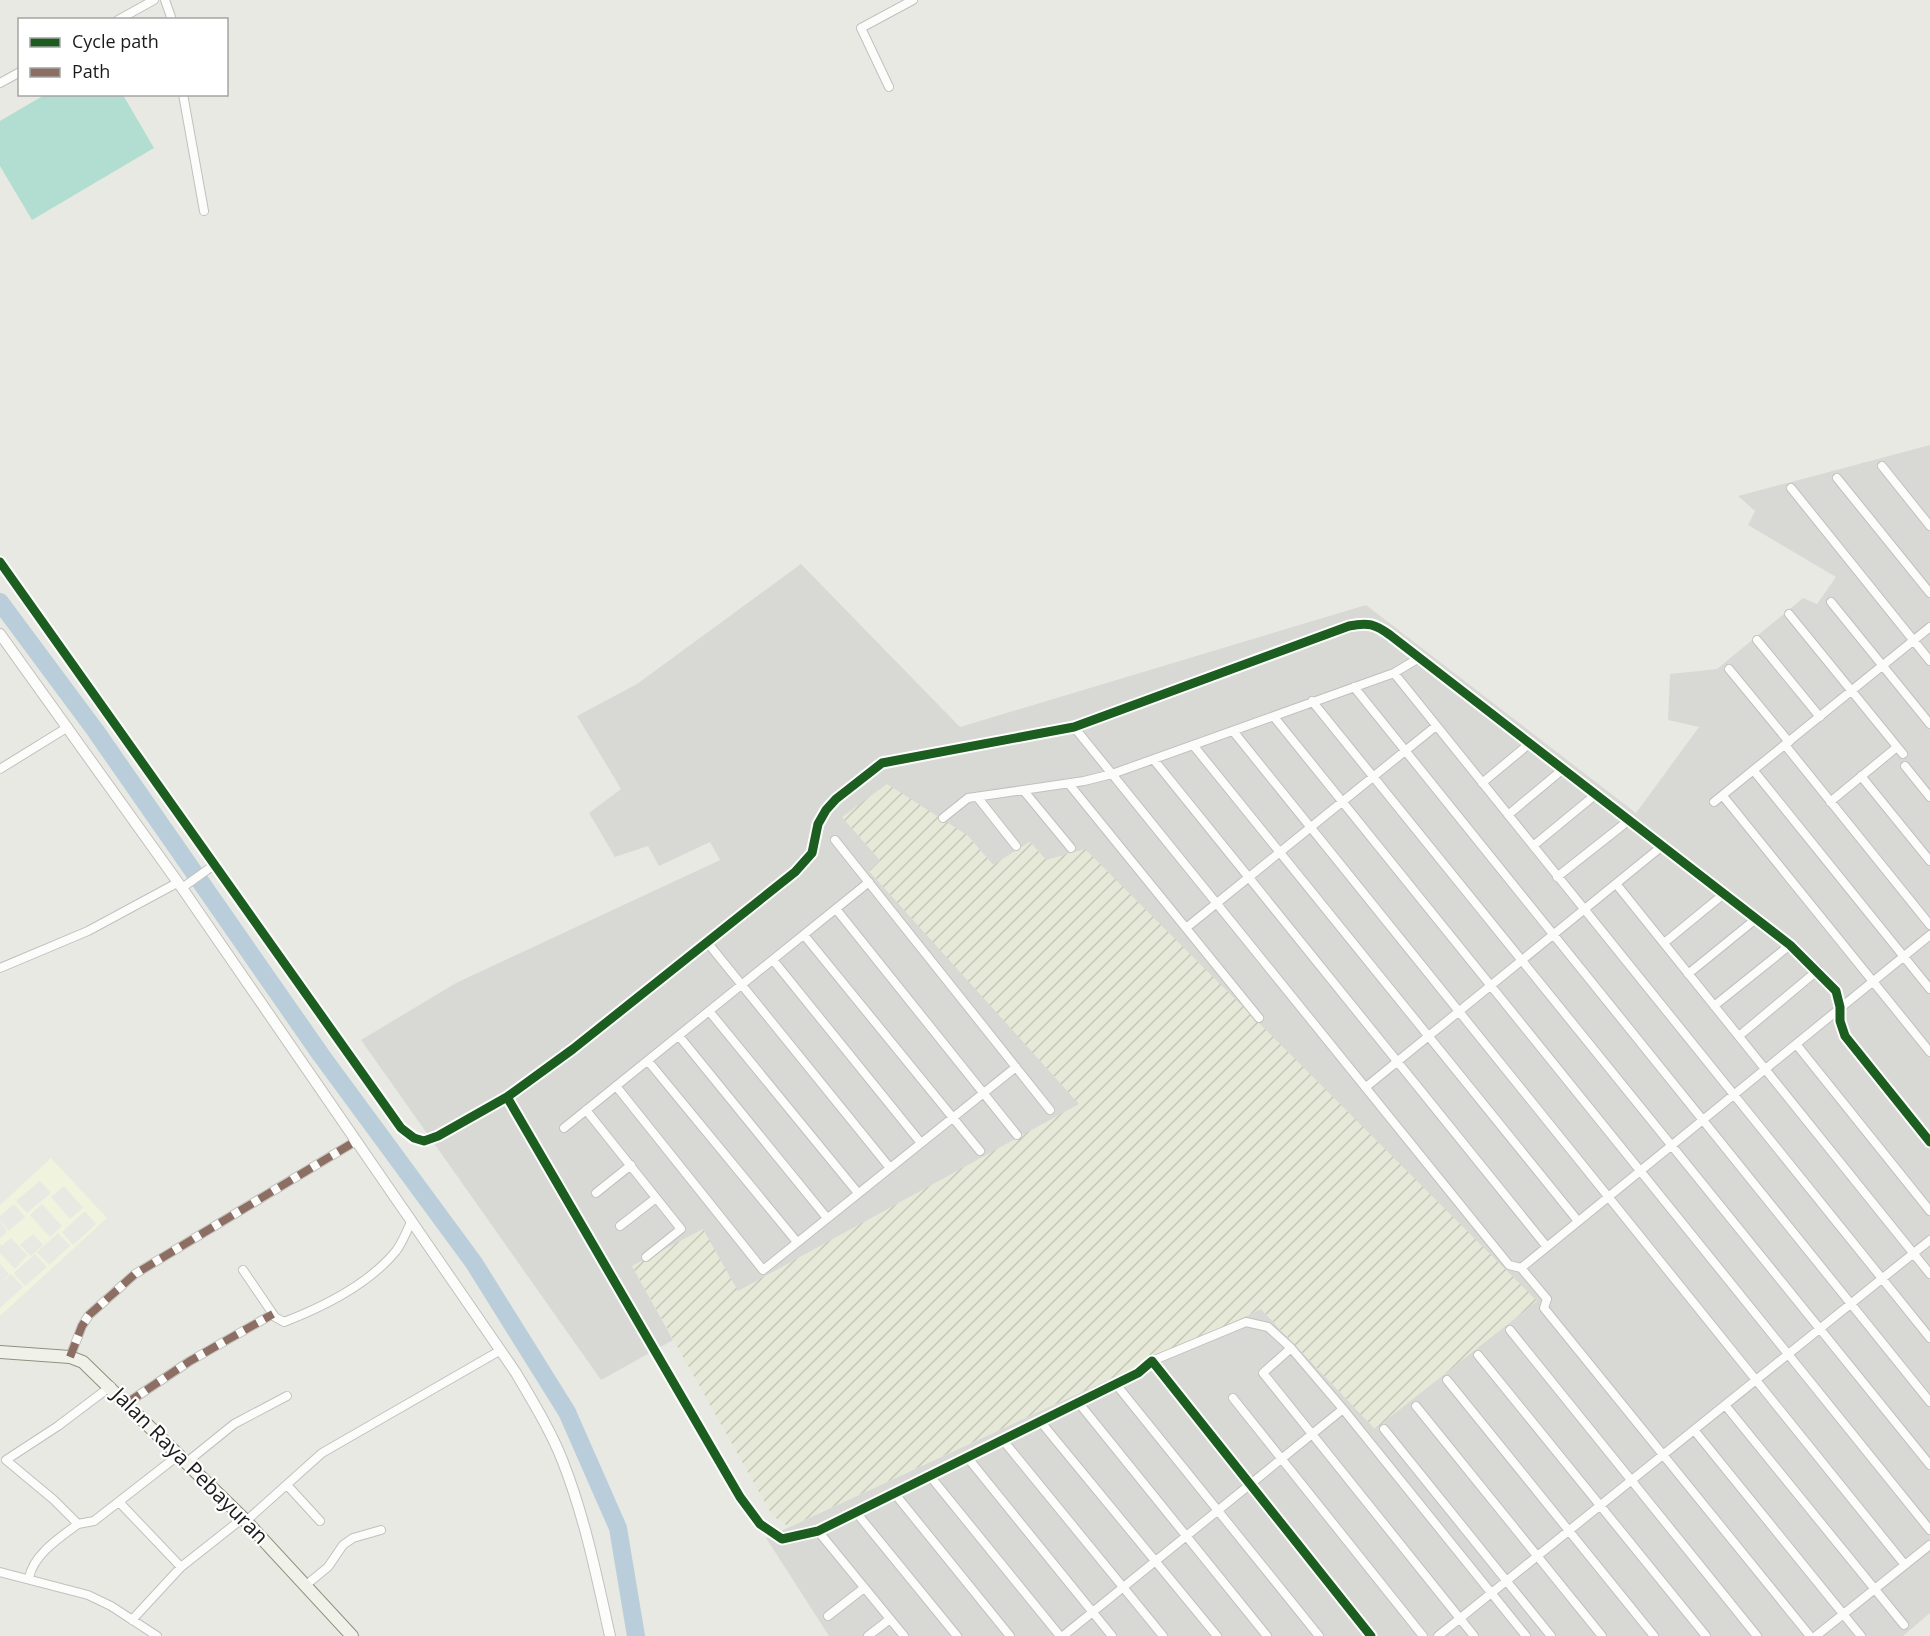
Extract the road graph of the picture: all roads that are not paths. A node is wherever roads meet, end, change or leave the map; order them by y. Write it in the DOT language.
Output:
graph roads {
  1 [pos="154,0"];
  2 [pos="165,0"];
  3 [pos="913,0"];
  4 [pos="122,18"];
  5 [pos="171,18"];
  6 [pos="18,73"];
  7 [pos="0,83"];
  8 [pos="889,87"];
  9 [pos="183,96"];
  10 [pos="204,211"];
  11 [pos="1882,466"];
  12 [pos="1837,478"];
  13 [pos="1791,488"];
  14 [pos="1930,526"];
  15 [pos="0,562"];
  16 [pos="1930,593"];
  17 [pos="1831,602"];
  18 [pos="1789,614"];
  19 [pos="1930,627"];
  20 [pos="0,634"];
  21 [pos="1757,640"];
  22 [pos="1914,640"];
  23 [pos="1419,658"];
  24 [pos="1930,661"];
  25 [pos="1883,666"];
  26 [pos="1729,669"];
  27 [pos="1394,673"];
  28 [pos="1354,687"];
  29 [pos="1851,691"];
  30 [pos="1312,701"];
  31 [pos="1274,717"];
  32 [pos="1820,717"];
  33 [pos="1930,724"];
  34 [pos="1436,726"];
  35 [pos="68,727"];
  36 [pos="1074,727"];
  37 [pos="1233,731"];
  38 [pos="1529,744"];
  39 [pos="1787,744"];
  40 [pos="1193,745"];
  41 [pos="1406,751"];
  42 [pos="1154,760"];
  43 [pos="1905,766"];
  44 [pos="0,769"];
  45 [pos="1562,770"];
  46 [pos="1754,771"];
  47 [pos="1112,774"];
  48 [pos="1861,776"];
  49 [pos="1373,777"];
  50 [pos="1069,783"];
  51 [pos="1482,783"];
  52 [pos="1024,791"];
  53 [pos="1595,795"];
  54 [pos="1723,796"];
  55 [pos="1930,797"];
  56 [pos="978,798"];
  57 [pos="1342,802"];
  58 [pos="1714,802"];
  59 [pos="1830,802"];
  60 [pos="1508,815"];
  61 [pos="943,818"];
  62 [pos="1628,821"];
  63 [pos="1312,827"];
  64 [pos="835,840"];
  65 [pos="1016,846"];
  66 [pos="1533,846"];
  67 [pos="1661,847"];
  68 [pos="1071,848"];
  69 [pos="1280,852"];
  70 [pos="1930,861"];
  71 [pos="214,865"];
  72 [pos="1557,877"];
  73 [pos="1249,878"];
  74 [pos="869,882"];
  75 [pos="1617,885"];
  76 [pos="181,886"];
  77 [pos="1725,894"];
  78 [pos="1217,903"];
  79 [pos="836,909"];
  80 [pos="1584,910"];
  81 [pos="1757,918"];
  82 [pos="1930,925"];
  83 [pos="1186,928"];
  84 [pos="1553,934"];
  85 [pos="804,935"];
  86 [pos="1930,935"];
  87 [pos="707,942"];
  88 [pos="1664,943"];
  89 [pos="1790,945"];
  90 [pos="1903,957"];
  91 [pos="773,960"];
  92 [pos="1521,960"];
  93 [pos="0,968"];
  94 [pos="1818,970"];
  95 [pos="1688,974"];
  96 [pos="1872,981"];
  97 [pos="742,985"];
  98 [pos="1491,985"];
  99 [pos="1930,989"];
  100 [pos="1714,1006"];
  101 [pos="1840,1007"];
  102 [pos="709,1011"];
  103 [pos="1460,1011"];
  104 [pos="1259,1018"];
  105 [pos="679,1036"];
  106 [pos="1429,1036"];
  107 [pos="1739,1036"];
  108 [pos="1796,1044"];
  109 [pos="1930,1052"];
  110 [pos="648,1061"];
  111 [pos="1397,1062"];
  112 [pos="1016,1067"];
  113 [pos="1766,1069"];
  114 [pos="616,1086"];
  115 [pos="1366,1087"];
  116 [pos="983,1093"];
  117 [pos="1734,1095"];
  118 [pos="507,1097"];
  119 [pos="586,1110"];
  120 [pos="1050,1110"];
  121 [pos="953,1118"];
  122 [pos="1702,1119"];
  123 [pos="564,1128"];
  124 [pos="1017,1135"];
  125 [pos="356,1141"];
  126 [pos="1930,1142"];
  127 [pos="921,1143"];
  128 [pos="1671,1145"];
  129 [pos="980,1151"];
  130 [pos="631,1166"];
  131 [pos="890,1168"];
  132 [pos="1640,1170"];
  133 [pos="596,1193"];
  134 [pos="858,1193"];
  135 [pos="1609,1196"];
  136 [pos="656,1198"];
  137 [pos="1930,1211"];
  138 [pos="827,1218"];
  139 [pos="1578,1221"];
  140 [pos="411,1222"];
  141 [pos="620,1226"];
  142 [pos="1930,1240"];
  143 [pos="797,1242"];
  144 [pos="1547,1247"];
  145 [pos="1913,1253"];
  146 [pos="646,1257"];
  147 [pos="1521,1268"];
  148 [pos="243,1270"];
  149 [pos="1930,1274"];
  150 [pos="1882,1278"];
  151 [pos="1850,1304"];
  152 [pos="273,1314"];
  153 [pos="1820,1328"];
  154 [pos="1510,1330"];
  155 [pos="1930,1338"];
  156 [pos="1292,1348"];
  157 [pos="501,1350"];
  158 [pos="0,1352"];
  159 [pos="1789,1353"];
  160 [pos="1478,1354"];
  161 [pos="70,1357"];
  162 [pos="1152,1361"];
  163 [pos="1757,1379"];
  164 [pos="1447,1380"];
  165 [pos="1115,1383"];
  166 [pos="111,1386"];
  167 [pos="286,1396"];
  168 [pos="1233,1398"];
  169 [pos="1078,1402"];
  170 [pos="1930,1402"];
  171 [pos="127,1403"];
  172 [pos="1725,1405"];
  173 [pos="1416,1406"];
  174 [pos="1343,1408"];
  175 [pos="1040,1421"];
  176 [pos="1384,1429"];
  177 [pos="1694,1430"];
  178 [pos="1311,1434"];
  179 [pos="1002,1439"];
  180 [pos="1663,1455"];
  181 [pos="3,1457"];
  182 [pos="967,1457"];
  183 [pos="184,1458"];
  184 [pos="1281,1459"];
  185 [pos="1930,1465"];
  186 [pos="930,1476"];
  187 [pos="1631,1480"];
  188 [pos="1250,1484"];
  189 [pos="287,1485"];
  190 [pos="895,1494"];
  191 [pos="120,1503"];
  192 [pos="1600,1505"];
  193 [pos="1218,1510"];
  194 [pos="855,1511"];
  195 [pos="245,1519"];
  196 [pos="320,1521"];
  197 [pos="78,1524"];
  198 [pos="381,1530"];
  199 [pos="1930,1530"];
  200 [pos="818,1531"];
  201 [pos="1569,1531"];
  202 [pos="1186,1536"];
  203 [pos="1930,1545"];
  204 [pos="1537,1556"];
  205 [pos="1155,1561"];
  206 [pos="1905,1565"];
  207 [pos="181,1567"];
  208 [pos="0,1572"];
  209 [pos="29,1578"];
  210 [pos="1506,1581"];
  211 [pos="306,1584"];
  212 [pos="1123,1587"];
  213 [pos="864,1588"];
  214 [pos="1875,1589"];
  215 [pos="1492,1593"];
  216 [pos="1092,1612"];
  217 [pos="1843,1614"];
  218 [pos="828,1616"];
  219 [pos="890,1619"];
  220 [pos="1460,1619"];
  221 [pos="132,1620"];
  222 [pos="1904,1625"];
  223 [pos="157,1636"];
  224 [pos="352,1636"];
  225 [pos="610,1636"];
  226 [pos="868,1636"];
  227 [pos="904,1636"];
  228 [pos="957,1636"];
  229 [pos="1010,1636"];
  230 [pos="1062,1636"];
  231 [pos="1112,1636"];
  232 [pos="1163,1636"];
  233 [pos="1217,1636"];
  234 [pos="1267,1636"];
  235 [pos="1319,1636"];
  236 [pos="1371,1636"];
  237 [pos="1423,1636"];
  238 [pos="1438,1636"];
  239 [pos="1474,1636"];
  240 [pos="1526,1636"];
  241 [pos="1551,1636"];
  242 [pos="1602,1636"];
  243 [pos="1654,1636"];
  244 [pos="1706,1636"];
  245 [pos="1757,1636"];
  246 [pos="1810,1636"];
  247 [pos="1816,1636"];
  248 [pos="1861,1636"];
  1 -- 4 [label="street"];
  2 -- 5 [label="street"];
  3 -- 8 [label="street"];
  6 -- 7 [label="street"];
  9 -- 10 [label="street"];
  11 -- 14 [label="street"];
  12 -- 16 [label="street"];
  13 -- 22 [label="street"];
  15 -- 71 [label="street"];
  17 -- 25 [label="street"];
  18 -- 29 [label="street"];
  19 -- 22 [label="street"];
  20 -- 35 [label="street"];
  21 -- 32 [label="street"];
  22 -- 24 [label="street"];
  22 -- 25 [label="street"];
  23 -- 27 [label="street"];
  23 -- 36 [label="street"];
  23 -- 38 [label="street"];
  25 -- 29 [label="street"];
  25 -- 33 [label="street"];
  26 -- 39 [label="street"];
  27 -- 28 [label="street"];
  27 -- 34 [label="street"];
  28 -- 30 [label="street"];
  28 -- 41 [label="street"];
  29 -- 32 [label="street"];
  29 -- 48 [label="street"];
  30 -- 31 [label="street"];
  30 -- 49 [label="street"];
  31 -- 37 [label="street"];
  31 -- 57 [label="street"];
  32 -- 39 [label="street"];
  34 -- 41 [label="street"];
  34 -- 51 [label="street"];
  35 -- 44 [label="street"];
  35 -- 76 [label="street"];
  36 -- 47 [label="street"];
  36 -- 87 [label="street"];
  37 -- 40 [label="street"];
  37 -- 63 [label="street"];
  38 -- 45 [label="street"];
  38 -- 51 [label="street"];
  39 -- 46 [label="street"];
  39 -- 59 [label="street"];
  40 -- 42 [label="street"];
  40 -- 69 [label="street"];
  41 -- 49 [label="street"];
  41 -- 84 [label="street"];
  42 -- 47 [label="street"];
  42 -- 73 [label="street"];
  43 -- 55 [label="street"];
  45 -- 53 [label="street"];
  45 -- 60 [label="street"];
  46 -- 54 [label="street"];
  46 -- 90 [label="street"];
  47 -- 50 [label="street"];
  47 -- 78 [label="street"];
  48 -- 59 [label="street"];
  48 -- 70 [label="street"];
  49 -- 57 [label="street"];
  49 -- 92 [label="street"];
  50 -- 52 [label="street"];
  50 -- 83 [label="street"];
  51 -- 60 [label="street"];
  52 -- 56 [label="street"];
  52 -- 68 [label="street"];
  53 -- 62 [label="street"];
  53 -- 66 [label="street"];
  54 -- 58 [label="street"];
  54 -- 96 [label="street"];
  56 -- 61 [label="street"];
  56 -- 65 [label="street"];
  57 -- 63 [label="street"];
  57 -- 98 [label="street"];
  59 -- 82 [label="street"];
  60 -- 66 [label="street"];
  62 -- 67 [label="street"];
  62 -- 72 [label="street"];
  63 -- 69 [label="street"];
  63 -- 103 [label="street"];
  64 -- 74 [label="street"];
  66 -- 72 [label="street"];
  67 -- 75 [label="street"];
  67 -- 77 [label="street"];
  69 -- 73 [label="street"];
  69 -- 106 [label="street"];
  71 -- 76 [label="street"];
  71 -- 118 [label="street"];
  72 -- 80 [label="street"];
  73 -- 78 [label="street"];
  73 -- 111 [label="street"];
  74 -- 79 [label="street"];
  74 -- 112 [label="street"];
  75 -- 80 [label="street"];
  75 -- 88 [label="street"];
  76 -- 93 [label="street"];
  76 -- 125 [label="street"];
  77 -- 81 [label="street"];
  77 -- 88 [label="street"];
  78 -- 83 [label="street"];
  78 -- 115 [label="street"];
  79 -- 85 [label="street"];
  79 -- 116 [label="street"];
  80 -- 84 [label="street"];
  80 -- 117 [label="street"];
  81 -- 89 [label="street"];
  81 -- 95 [label="street"];
  83 -- 104 [label="street"];
  84 -- 92 [label="street"];
  84 -- 122 [label="street"];
  85 -- 91 [label="street"];
  85 -- 121 [label="street"];
  86 -- 90 [label="street"];
  87 -- 97 [label="street"];
  87 -- 118 [label="street"];
  88 -- 95 [label="street"];
  89 -- 94 [label="street"];
  89 -- 100 [label="street"];
  90 -- 96 [label="street"];
  90 -- 99 [label="street"];
  91 -- 97 [label="street"];
  91 -- 127 [label="street"];
  92 -- 98 [label="street"];
  92 -- 128 [label="street"];
  94 -- 101 [label="street"];
  94 -- 107 [label="street"];
  95 -- 100 [label="street"];
  96 -- 101 [label="street"];
  96 -- 109 [label="street"];
  97 -- 102 [label="street"];
  97 -- 131 [label="street"];
  98 -- 103 [label="street"];
  98 -- 132 [label="street"];
  100 -- 107 [label="street"];
  101 -- 108 [label="street"];
  101 -- 126 [label="street"];
  102 -- 105 [label="street"];
  102 -- 134 [label="street"];
  103 -- 106 [label="street"];
  103 -- 135 [label="street"];
  105 -- 110 [label="street"];
  105 -- 138 [label="street"];
  106 -- 111 [label="street"];
  106 -- 139 [label="street"];
  107 -- 113 [label="street"];
  108 -- 113 [label="street"];
  108 -- 137 [label="street"];
  110 -- 114 [label="street"];
  110 -- 143 [label="street"];
  111 -- 115 [label="street"];
  111 -- 144 [label="street"];
  112 -- 116 [label="street"];
  112 -- 120 [label="street"];
  113 -- 117 [label="street"];
  113 -- 145 [label="street"];
  114 -- 119 [label="street"];
  114 -- 143 [label="street"];
  115 -- 147 [label="street"];
  116 -- 121 [label="street"];
  116 -- 124 [label="street"];
  117 -- 122 [label="street"];
  117 -- 150 [label="street"];
  118 -- 200 [label="street"];
  119 -- 123 [label="street"];
  119 -- 130 [label="street"];
  121 -- 127 [label="street"];
  121 -- 129 [label="street"];
  122 -- 128 [label="street"];
  122 -- 151 [label="street"];
  125 -- 140 [label="street"];
  125 -- 161 [label="street"];
  127 -- 131 [label="street"];
  128 -- 132 [label="street"];
  128 -- 153 [label="street"];
  130 -- 133 [label="street"];
  130 -- 136 [label="street"];
  131 -- 134 [label="street"];
  132 -- 135 [label="street"];
  132 -- 159 [label="street"];
  134 -- 138 [label="street"];
  135 -- 139 [label="street"];
  135 -- 163 [label="street"];
  136 -- 141 [label="street"];
  136 -- 146 [label="street"];
  138 -- 143 [label="street"];
  139 -- 144 [label="street"];
  140 -- 152 [label="street"];
  140 -- 157 [label="street"];
  142 -- 145 [label="street"];
  144 -- 147 [label="street"];
  145 -- 149 [label="street"];
  145 -- 150 [label="street"];
  147 -- 180 [label="street"];
  148 -- 152 [label="street"];
  150 -- 151 [label="street"];
  150 -- 155 [label="street"];
  151 -- 153 [label="street"];
  151 -- 170 [label="street"];
  152 -- 171 [label="street"];
  153 -- 159 [label="street"];
  153 -- 185 [label="street"];
  154 -- 187 [label="street"];
  156 -- 162 [label="street"];
  156 -- 174 [label="street"];
  156 -- 178 [label="street"];
  157 -- 189 [label="street"];
  157 -- 225 [label="street"];
  158 -- 161 [label="main road, Jalan Raya Pebayuran"];
  159 -- 163 [label="street"];
  159 -- 199 [label="street"];
  160 -- 192 [label="street"];
  161 -- 166 [label="main road, Jalan Raya Pebayuran"];
  162 -- 165 [label="street"];
  162 -- 188 [label="street"];
  163 -- 172 [label="street"];
  163 -- 206 [label="street"];
  164 -- 201 [label="street"];
  165 -- 169 [label="street"];
  165 -- 193 [label="street"];
  166 -- 171 [label="main road, Jalan Raya Pebayuran"];
  166 -- 181 [label="street"];
  167 -- 183 [label="street"];
  168 -- 184 [label="street"];
  169 -- 175 [label="street"];
  169 -- 202 [label="street"];
  171 -- 183 [label="main road, Jalan Raya Pebayuran"];
  172 -- 177 [label="street"];
  172 -- 214 [label="street"];
  173 -- 204 [label="street"];
  174 -- 178 [label="street"];
  174 -- 215 [label="street"];
  175 -- 179 [label="street"];
  175 -- 205 [label="street"];
  176 -- 210 [label="street"];
  177 -- 180 [label="street"];
  177 -- 217 [label="street"];
  178 -- 184 [label="street"];
  178 -- 220 [label="street"];
  179 -- 182 [label="street"];
  179 -- 212 [label="street"];
  180 -- 187 [label="street"];
  180 -- 246 [label="street"];
  181 -- 197 [label="street"];
  182 -- 186 [label="street"];
  182 -- 216 [label="street"];
  183 -- 191 [label="street"];
  183 -- 195 [label="main road, Jalan Raya Pebayuran"];
  184 -- 188 [label="street"];
  184 -- 237 [label="street"];
  186 -- 190 [label="street"];
  186 -- 230 [label="street"];
  187 -- 192 [label="street"];
  187 -- 245 [label="street"];
  188 -- 193 [label="street"];
  188 -- 236 [label="street"];
  189 -- 195 [label="street"];
  189 -- 196 [label="street"];
  190 -- 194 [label="street"];
  190 -- 229 [label="street"];
  191 -- 197 [label="street"];
  191 -- 207 [label="street"];
  192 -- 201 [label="street"];
  192 -- 244 [label="street"];
  193 -- 202 [label="street"];
  193 -- 235 [label="street"];
  194 -- 200 [label="street"];
  194 -- 228 [label="street"];
  195 -- 207 [label="street"];
  195 -- 211 [label="main road, Jalan Raya Pebayuran"];
  197 -- 209 [label="street"];
  198 -- 211 [label="street"];
  200 -- 213 [label="street"];
  201 -- 204 [label="street"];
  201 -- 243 [label="street"];
  202 -- 205 [label="street"];
  202 -- 234 [label="street"];
  203 -- 206 [label="street"];
  204 -- 210 [label="street"];
  204 -- 242 [label="street"];
  205 -- 212 [label="street"];
  205 -- 233 [label="street"];
  206 -- 214 [label="street"];
  207 -- 221 [label="street"];
  208 -- 209 [label="street"];
  209 -- 221 [label="street"];
  210 -- 215 [label="street"];
  210 -- 241 [label="street"];
  211 -- 224 [label="main road, Jalan Raya Pebayuran"];
  212 -- 216 [label="street"];
  212 -- 232 [label="street"];
  213 -- 218 [label="street"];
  213 -- 219 [label="street"];
  214 -- 217 [label="street"];
  214 -- 222 [label="street"];
  215 -- 220 [label="street"];
  215 -- 240 [label="street"];
  216 -- 230 [label="street"];
  216 -- 231 [label="street"];
  217 -- 247 [label="street"];
  217 -- 248 [label="street"];
  219 -- 226 [label="street"];
  219 -- 227 [label="street"];
  220 -- 238 [label="street"];
  220 -- 239 [label="street"];
  221 -- 223 [label="street"];
}
